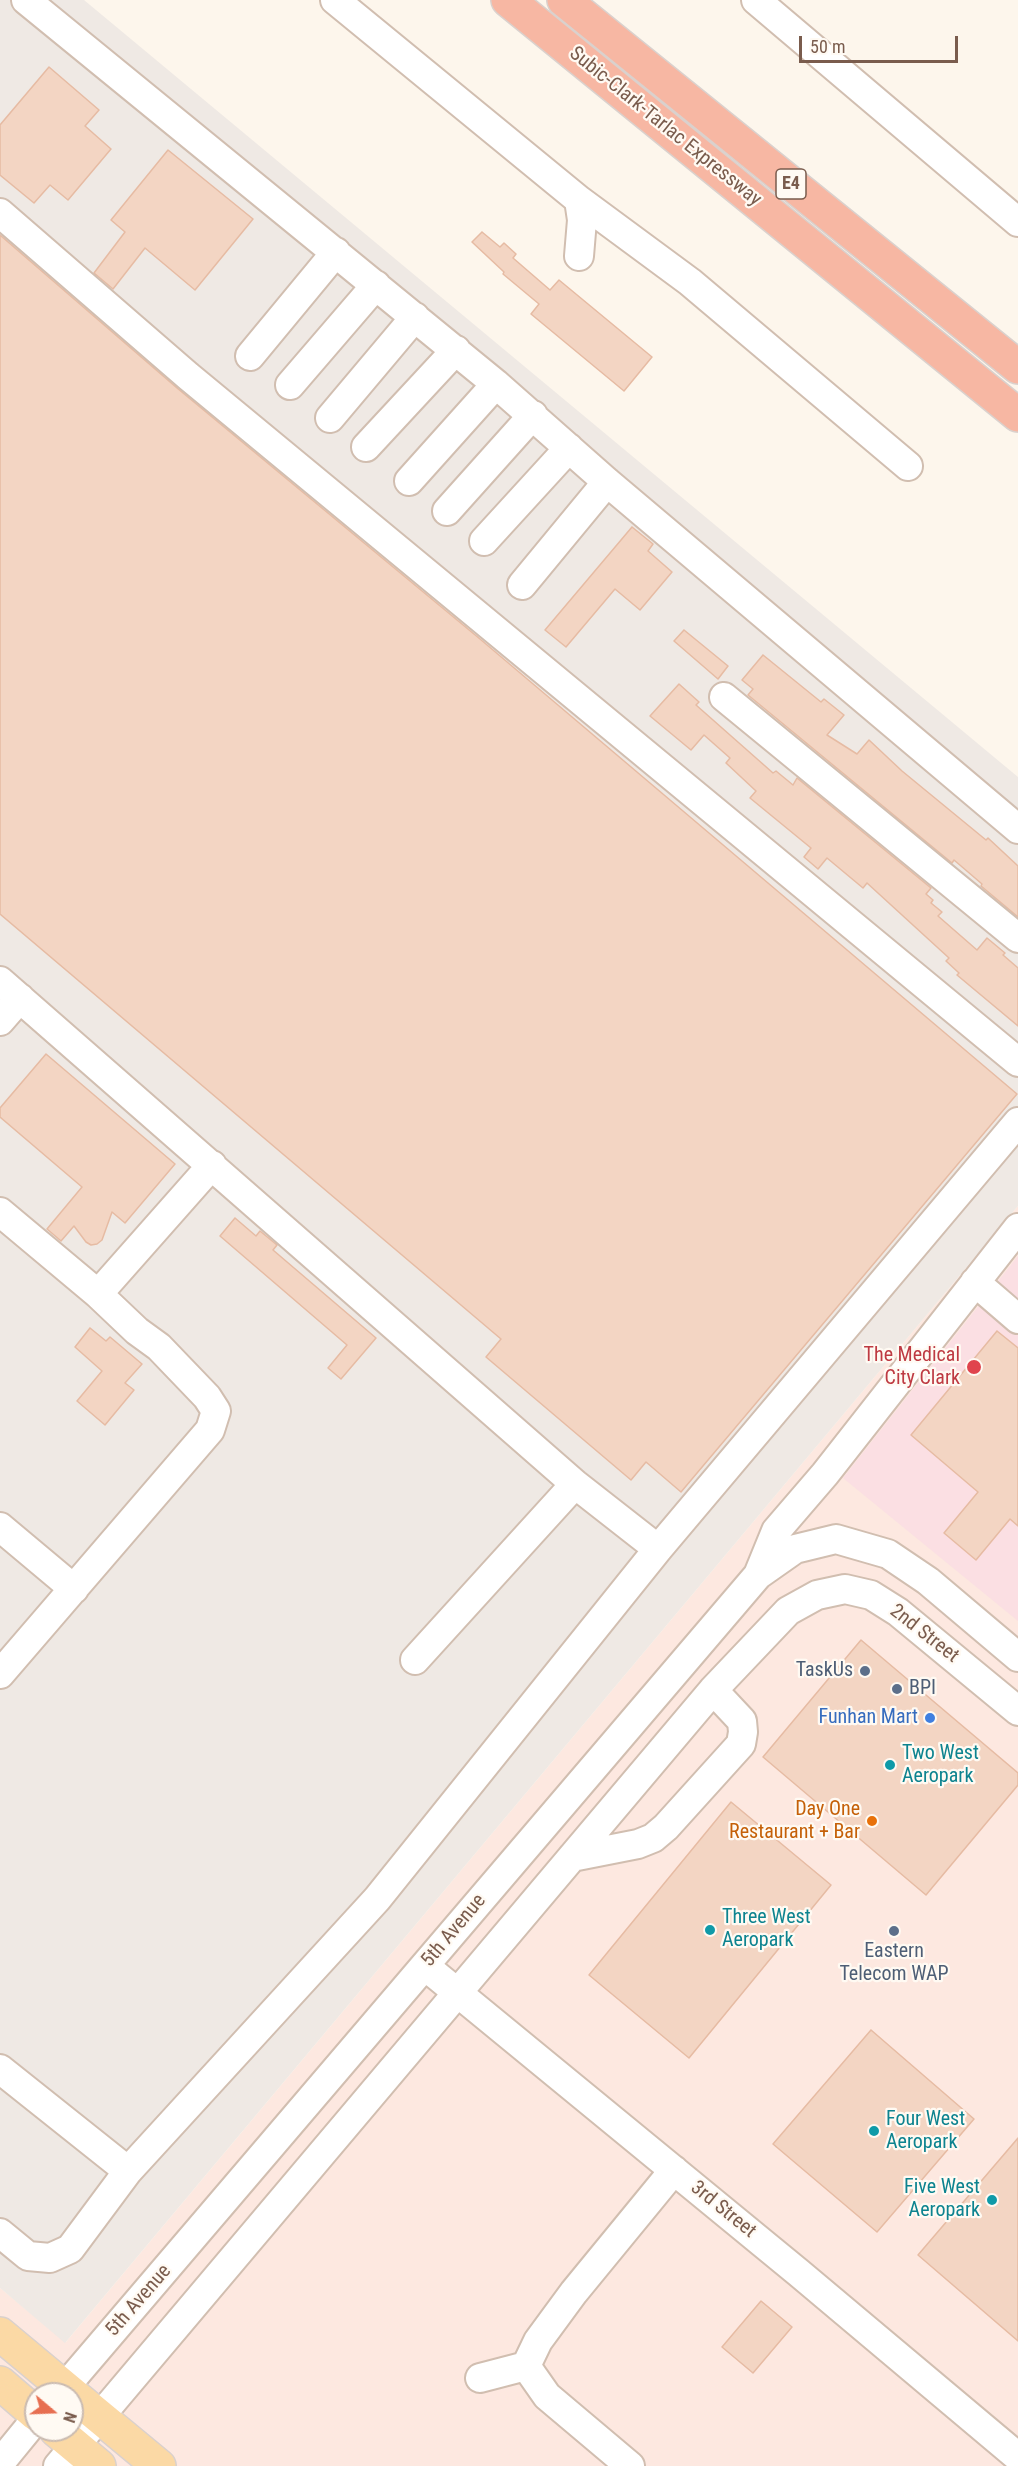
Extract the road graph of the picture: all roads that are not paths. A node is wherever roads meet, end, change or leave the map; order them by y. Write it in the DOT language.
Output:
graph roads {
  1 [pos="26,0"];
  2 [pos="335,0"];
  3 [pos="508,0"];
  4 [pos="564,0"];
  5 [pos="756,0"];
  6 [pos="579,200"];
  7 [pos="0,213"];
  8 [pos="1018,222"];
  9 [pos="336,252"];
  10 [pos="579,256"];
  11 [pos="376,285"];
  12 [pos="415,317"];
  13 [pos="456,350"];
  14 [pos="250,356"];
  15 [pos="1018,367"];
  16 [pos="496,384"];
  17 [pos="290,385"];
  18 [pos="1018,414"];
  19 [pos="532,415"];
  20 [pos="330,418"];
  21 [pos="366,447"];
  22 [pos="569,448"];
  23 [pos="908,466"];
  24 [pos="408,481"];
  25 [pos="607,482"];
  26 [pos="447,511"];
  27 [pos="484,541"];
  28 [pos="522,585"];
  29 [pos="724,697"];
  30 [pos="1018,829"];
  31 [pos="1018,938"];
  32 [pos="10,990"];
  33 [pos="0,1021"];
  34 [pos="1018,1062"];
  35 [pos="1018,1122"];
  36 [pos="212,1165"];
  37 [pos="0,1212"];
  38 [pos="1018,1228"];
  39 [pos="975,1282"];
  40 [pos="98,1294"];
  41 [pos="1018,1319"];
  42 [pos="575,1484"];
  43 [pos="0,1527"];
  44 [pos="658,1550"];
  45 [pos="758,1575"];
  46 [pos="74,1589"];
  47 [pos="1018,1657"];
  48 [pos="415,1660"];
  49 [pos="0,1674"];
  50 [pos="713,1690"];
  51 [pos="1018,1711"];
  52 [pos="572,1857"];
  53 [pos="425,1966"];
  54 [pos="457,1993"];
  55 [pos="0,2069"];
  56 [pos="674,2170"];
  57 [pos="128,2171"];
  58 [pos="0,2233"];
  59 [pos="0,2334"];
  60 [pos="526,2366"];
  61 [pos="480,2378"];
  62 [pos="55,2382"];
  63 [pos="76,2382"];
  64 [pos="0,2383"];
  65 [pos="24,2404"];
  66 [pos="84,2405"];
  67 [pos="99,2416"];
  68 [pos="24,2434"];
  69 [pos="72,2452"];
  70 [pos="1012,2455"];
  71 [pos="0,2463"];
  72 [pos="159,2466"];
  73 [pos="630,2466"];
  1 -- 9 [label="street"];
  2 -- 6 [label="street"];
  3 -- 18 [label="highway, Subic-Clark-Tarlac Expressway / E4"];
  4 -- 15 [label="highway, Subic-Clark-Tarlac Expressway / E4"];
  5 -- 8 [label="street"];
  6 -- 10 [label="street"];
  6 -- 23 [label="street"];
  7 -- 34 [label="street"];
  9 -- 11 [label="street"];
  9 -- 14 [label="street"];
  11 -- 12 [label="street"];
  11 -- 17 [label="street"];
  12 -- 13 [label="street"];
  12 -- 20 [label="street"];
  13 -- 16 [label="street"];
  13 -- 21 [label="street"];
  16 -- 19 [label="street"];
  16 -- 24 [label="street"];
  19 -- 22 [label="street"];
  19 -- 26 [label="street"];
  22 -- 25 [label="street"];
  22 -- 27 [label="street"];
  25 -- 28 [label="street"];
  25 -- 30 [label="street"];
  29 -- 31 [label="street"];
  32 -- 33 [label="street"];
  32 -- 36 [label="street"];
  35 -- 44 [label="street"];
  36 -- 40 [label="street"];
  36 -- 42 [label="street"];
  37 -- 40 [label="street"];
  38 -- 39 [label="street"];
  39 -- 41 [label="street"];
  39 -- 45 [label="street"];
  40 -- 46 [label="street"];
  42 -- 44 [label="street"];
  42 -- 48 [label="street"];
  43 -- 46 [label="street"];
  44 -- 57 [label="street"];
  45 -- 47 [label="street, 5th Avenue"];
  45 -- 53 [label="street, 5th Avenue"];
  46 -- 49 [label="street"];
  50 -- 51 [label="street, 2nd Street"];
  50 -- 52 [label="street"];
  50 -- 52 [label="street"];
  52 -- 54 [label="street"];
  53 -- 54 [label="street, 3rd Street"];
  53 -- 63 [label="street, 5th Avenue"];
  54 -- 56 [label="street, 3rd Street"];
  54 -- 67 [label="street"];
  55 -- 57 [label="street"];
  56 -- 60 [label="street"];
  56 -- 70 [label="street, 3rd Street"];
  57 -- 58 [label="street"];
  59 -- 62 [label="main road"];
  60 -- 61 [label="street"];
  60 -- 73 [label="street"];
  64 -- 65 [label="main road"];
  66 -- 67 [label="main road"];
  67 -- 69 [label="street"];
  67 -- 72 [label="main road"];
  68 -- 71 [label="street"];
}
